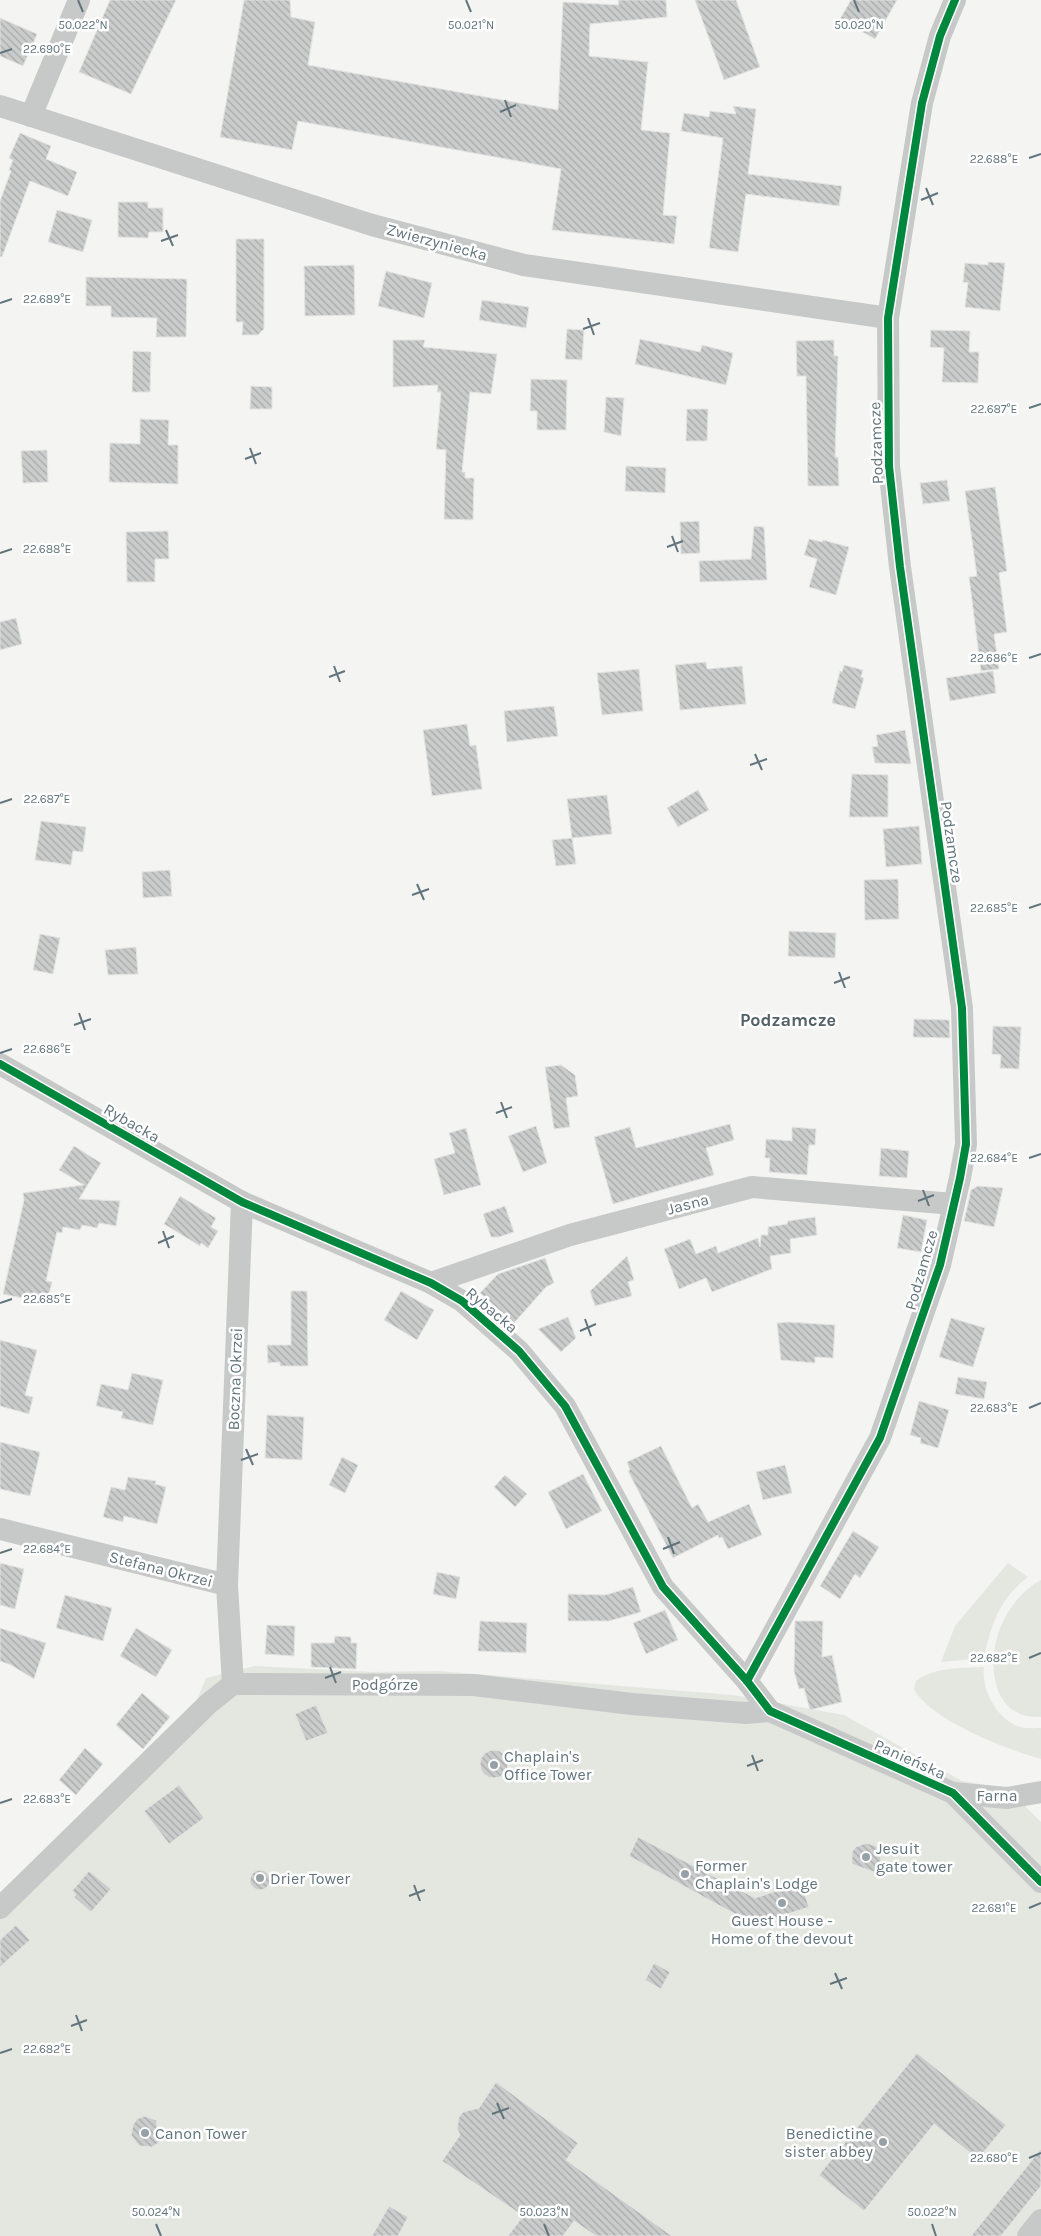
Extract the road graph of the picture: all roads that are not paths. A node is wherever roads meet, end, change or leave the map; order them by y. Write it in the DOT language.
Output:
graph roads {
  1 [pos="79,0"];
  2 [pos="955,0"];
  3 [pos="0,106"];
  4 [pos="32,116"];
  5 [pos="888,318"];
  6 [pos="0,1064"];
  7 [pos="242,1202"];
  8 [pos="953,1204"];
  9 [pos="432,1283"];
  10 [pos="0,1529"];
  11 [pos="227,1585"];
  12 [pos="747,1681"];
  13 [pos="233,1684"];
  14 [pos="770,1711"];
  15 [pos="1041,1792"];
  16 [pos="953,1793"];
  17 [pos="1041,1882"];
  18 [pos="0,1908"];
  19 [pos="1041,2220"];
  20 [pos="1028,2236"];
  1 -- 4 [label="street"];
  2 -- 5 [label="street, Podzamcze"];
  3 -- 4 [label="street, Zwierzyniecka"];
  4 -- 5 [label="street, Zwierzyniecka"];
  5 -- 8 [label="street, Podzamcze"];
  6 -- 7 [label="street, Rybacka"];
  7 -- 9 [label="street, Rybacka"];
  7 -- 11 [label="street, Boczna Okrzei"];
  8 -- 9 [label="street, Jasna"];
  8 -- 12 [label="street, Podzamcze"];
  9 -- 12 [label="street, Rybacka"];
  10 -- 11 [label="street, Stefana Okrzei"];
  11 -- 13 [label="street, Stefana Okrzei"];
  12 -- 14 [label="street, Rybacka"];
  13 -- 14 [label="street, Podgórze"];
  13 -- 18 [label="street"];
  14 -- 16 [label="street, Panieńska"];
  15 -- 16 [label="street, Farna"];
  16 -- 17 [label="street, Panieńska"];
  19 -- 20 [label="street"];
}
